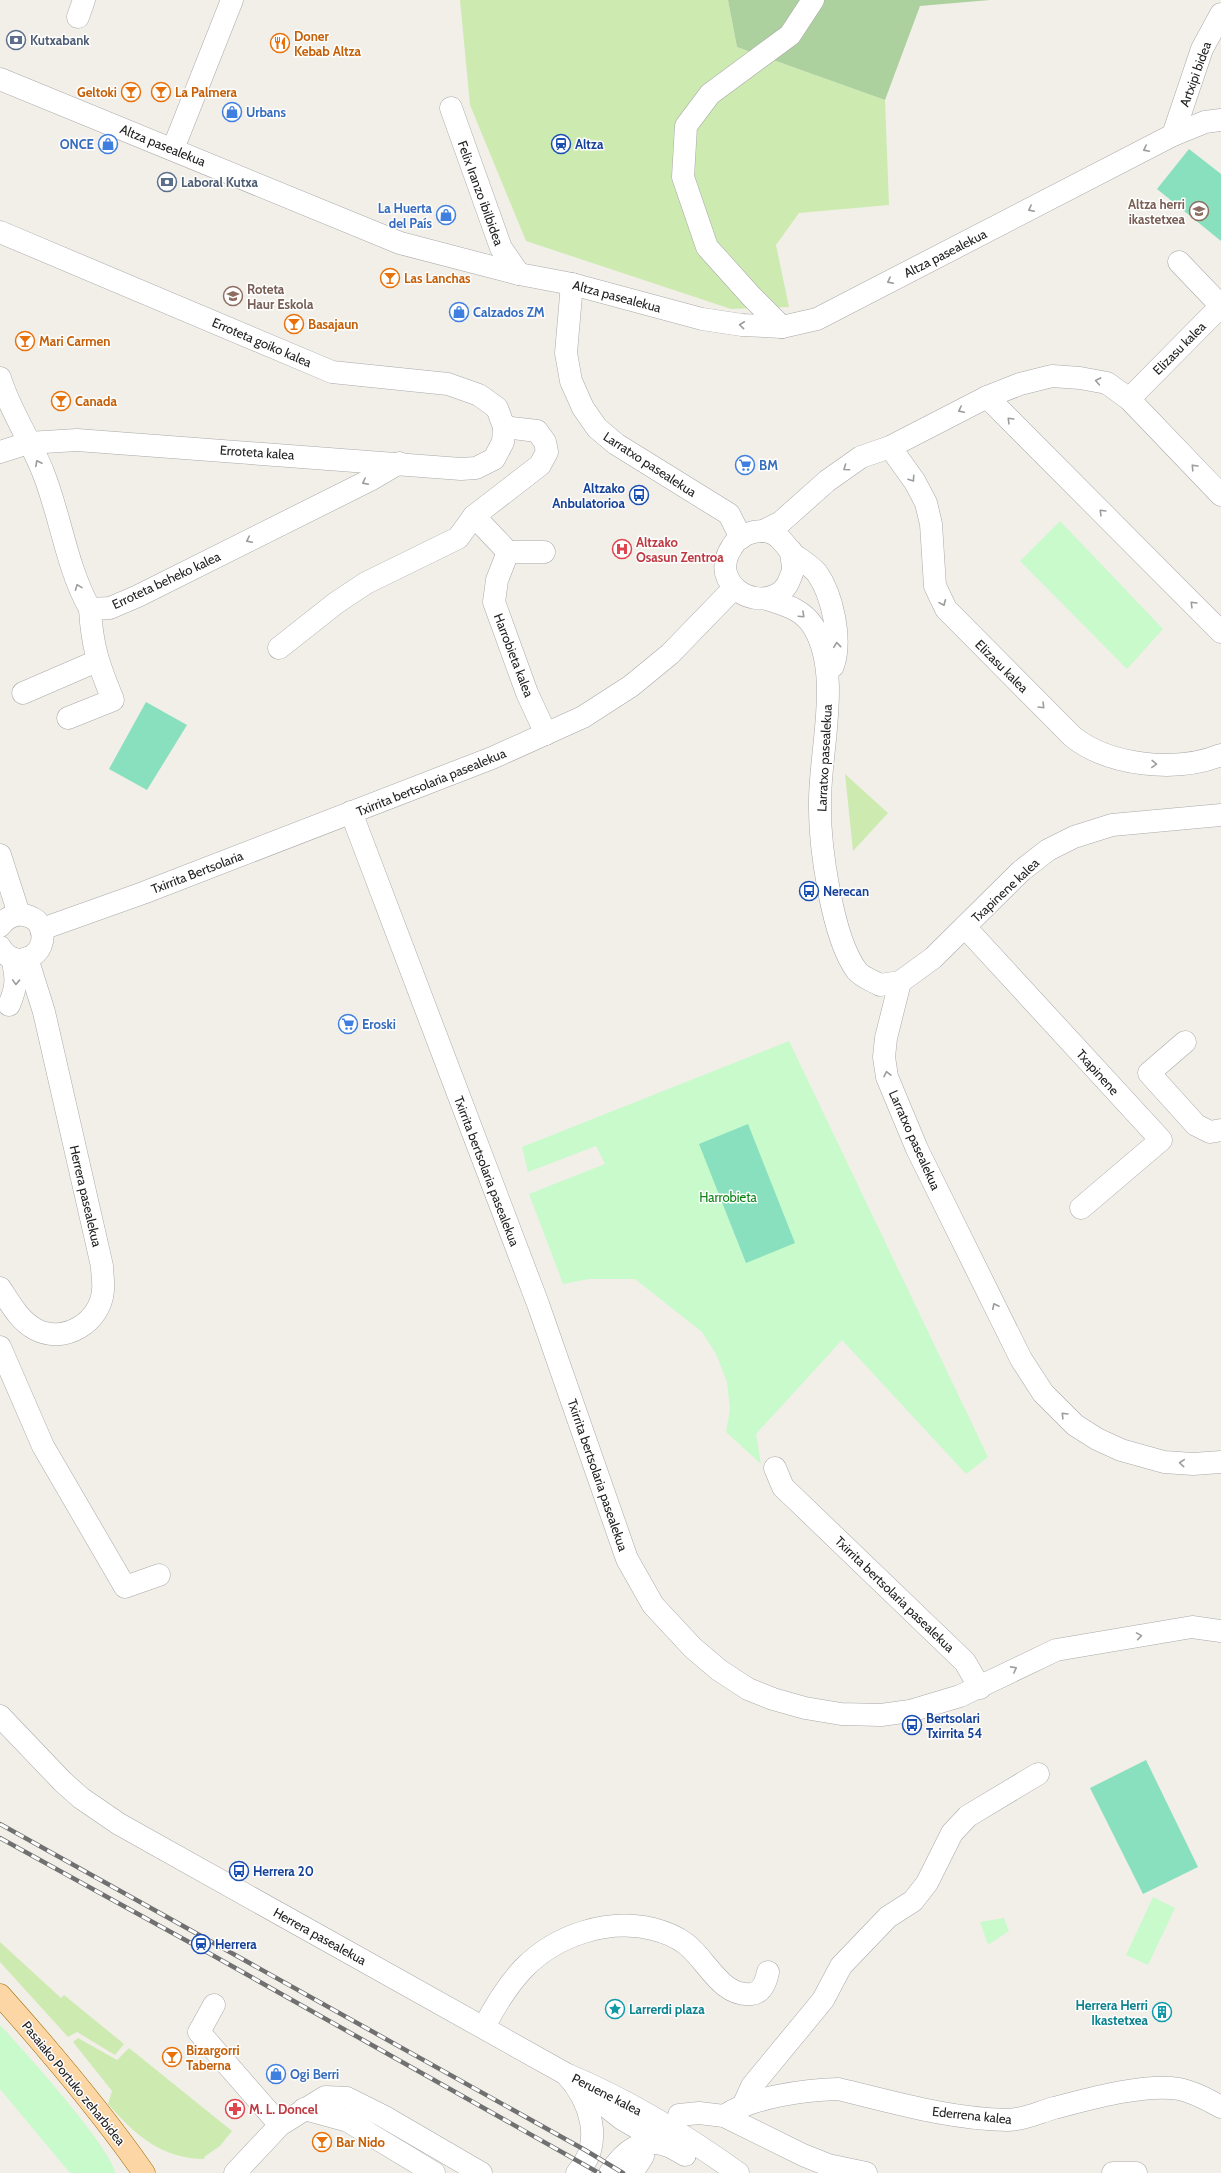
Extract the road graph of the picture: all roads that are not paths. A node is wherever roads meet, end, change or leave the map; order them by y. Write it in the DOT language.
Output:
graph roads {
  1 [pos="232,0"];
  2 [pos="813,0"];
  3 [pos="1221,14"];
  4 [pos="0,79"];
  5 [pos="451,108"];
  6 [pos="1221,120"];
  7 [pos="1173,135"];
  8 [pos="173,149"];
  9 [pos="0,232"];
  10 [pos="1179,262"];
  11 [pos="519,274"];
  12 [pos="572,284"];
  13 [pos="782,327"];
  14 [pos="0,378"];
  15 [pos="987,396"];
  16 [pos="1130,398"];
  17 [pos="503,435"];
  18 [pos="28,443"];
  19 [pos="890,447"];
  20 [pos="0,452"];
  21 [pos="399,463"];
  22 [pos="1218,485"];
  23 [pos="474,516"];
  24 [pos="763,531"];
  25 [pos="741,538"];
  26 [pos="790,551"];
  27 [pos="508,552"];
  28 [pos="544,552"];
  29 [pos="734,588"];
  30 [pos="767,599"];
  31 [pos="90,609"];
  32 [pos="1221,632"];
  33 [pos="279,648"];
  34 [pos="97,660"];
  35 [pos="828,683"];
  36 [pos="23,693"];
  37 [pos="68,718"];
  38 [pos="546,734"];
  39 [pos="1221,755"];
  40 [pos="351,812"];
  41 [pos="1221,815"];
  42 [pos="0,855"];
  43 [pos="19,914"];
  44 [pos="0,926"];
  45 [pos="966,927"];
  46 [pos="42,929"];
  47 [pos="13,954"];
  48 [pos="900,982"];
  49 [pos="4,1007"];
  50 [pos="44,1012"];
  51 [pos="1185,1042"];
  52 [pos="1221,1130"];
  53 [pos="1081,1208"];
  54 [pos="0,1288"];
  55 [pos="0,1347"];
  56 [pos="1221,1462"];
  57 [pos="775,1468"];
  58 [pos="159,1575"];
  59 [pos="1221,1631"];
  60 [pos="980,1688"];
  61 [pos="0,1716"];
  62 [pos="1038,1774"];
  63 [pos="768,1972"];
  64 [pos="0,1995"];
  65 [pos="214,2005"];
  66 [pos="484,2027"];
  67 [pos="566,2074"];
  68 [pos="606,2091"];
  69 [pos="1221,2107"];
  70 [pos="304,2109"];
  71 [pos="733,2111"];
  72 [pos="689,2114"];
  73 [pos="622,2119"];
  74 [pos="280,2125"];
  75 [pos="592,2145"];
  76 [pos="673,2148"];
  77 [pos="626,2165"];
  78 [pos="718,2167"];
  79 [pos="853,2172"];
  80 [pos="144,2173"];
  81 [pos="236,2173"];
  82 [pos="434,2173"];
  83 [pos="481,2173"];
  84 [pos="577,2173"];
  85 [pos="738,2173"];
  86 [pos="1113,2173"];
  87 [pos="1136,2173"];
  1 -- 8 [label="street"];
  2 -- 13 [label="street"];
  3 -- 7 [label="street, Artxipi bidea"];
  4 -- 8 [label="street, Altza pasealekua"];
  5 -- 11 [label="street, Felix Iranzo ibilbidea"];
  6 -- 7 [label="street, Altza pasealekua"];
  7 -- 13 [label="street, Altza pasealekua, one-way"];
  8 -- 11 [label="street, Altza pasealekua"];
  9 -- 17 [label="street, Erroteta goiko kalea"];
  10 -- 16 [label="street, Elizasu kalea"];
  11 -- 12 [label="street, Altza pasealekua"];
  13 -- 12 [label="street, Altza pasealekua, one-way"];
  12 -- 25 [label="street, Larratxo pasealekua"];
  14 -- 18 [label="street"];
  16 -- 15 [label="street, one-way"];
  15 -- 19 [label="street, one-way"];
  32 -- 15 [label="street, one-way"];
  22 -- 16 [label="street, one-way"];
  17 -- 21 [label="street, Erroteta kalea"];
  17 -- 23 [label="street"];
  18 -- 20 [label="street, Erroteta kalea"];
  18 -- 21 [label="street, Erroteta kalea"];
  31 -- 18 [label="street, one-way"];
  19 -- 24 [label="street, one-way"];
  19 -- 39 [label="street, Elizasu kalea, one-way"];
  21 -- 31 [label="street, Erroteta beheko kalea, one-way"];
  23 -- 27 [label="street"];
  23 -- 33 [label="street"];
  24 -- 25 [label="street"];
  24 -- 26 [label="street"];
  25 -- 29 [label="street"];
  26 -- 30 [label="street"];
  35 -- 26 [label="street, Larratxo pasealekua, one-way"];
  27 -- 28 [label="street"];
  27 -- 38 [label="street, Harrobieta kalea"];
  29 -- 30 [label="street"];
  29 -- 38 [label="street, Txirrita bertsolaria pasealekua"];
  30 -- 35 [label="street, Larratxo pasealekua, one-way"];
  31 -- 34 [label="street"];
  34 -- 36 [label="street"];
  34 -- 37 [label="street"];
  35 -- 48 [label="street, Larratxo pasealekua"];
  38 -- 40 [label="street, Txirrita bertsolaria pasealekua"];
  40 -- 46 [label="street, Txirrita Bertsolaria"];
  40 -- 60 [label="street, Txirrita bertsolaria pasealekua"];
  41 -- 45 [label="street, Txapinene kalea"];
  42 -- 43 [label="street"];
  43 -- 44 [label="street"];
  43 -- 46 [label="street"];
  45 -- 48 [label="street, Txapinene kalea"];
  45 -- 53 [label="street, Txapinene"];
  46 -- 47 [label="street"];
  47 -- 49 [label="street, one-way"];
  47 -- 50 [label="street, Herrera pasealekua"];
  56 -- 48 [label="street, Larratxo pasealekua, one-way"];
  49 -- 50 [label="street"];
  50 -- 54 [label="street, Herrera pasealekua"];
  51 -- 52 [label="street"];
  55 -- 58 [label="street"];
  57 -- 60 [label="street, Txirrita bertsolaria pasealekua"];
  60 -- 59 [label="street, Txirrita bertsolaria pasealekua, one-way"];
  61 -- 66 [label="street, Herrera pasealekua"];
  62 -- 71 [label="street"];
  63 -- 66 [label="street"];
  64 -- 80 [label="main road, Pasaiako Portuko zeharbidea"];
  65 -- 74 [label="street"];
  66 -- 67 [label="street, Herrera pasealekua"];
  67 -- 68 [label="street, Peruene kalea"];
  67 -- 73 [label="street, Peruene kalea"];
  67 -- 75 [label="street, Herrera pasealekua"];
  68 -- 73 [label="street"];
  68 -- 78 [label="street, Peruene kalea"];
  69 -- 71 [label="street, Ederrena kalea"];
  70 -- 74 [label="street"];
  70 -- 82 [label="street"];
  70 -- 83 [label="street"];
  71 -- 72 [label="street"];
  71 -- 79 [label="street"];
  73 -- 75 [label="street"];
  73 -- 76 [label="street, Peruene kalea"];
  73 -- 77 [label="street"];
  73 -- 78 [label="street"];
  74 -- 81 [label="street"];
  75 -- 84 [label="street, Herrera pasealekua"];
  76 -- 77 [label="street"];
  76 -- 78 [label="street, Peruene kalea"];
  78 -- 85 [label="street, Peruene kalea"];
  86 -- 87 [label="street"];
}
